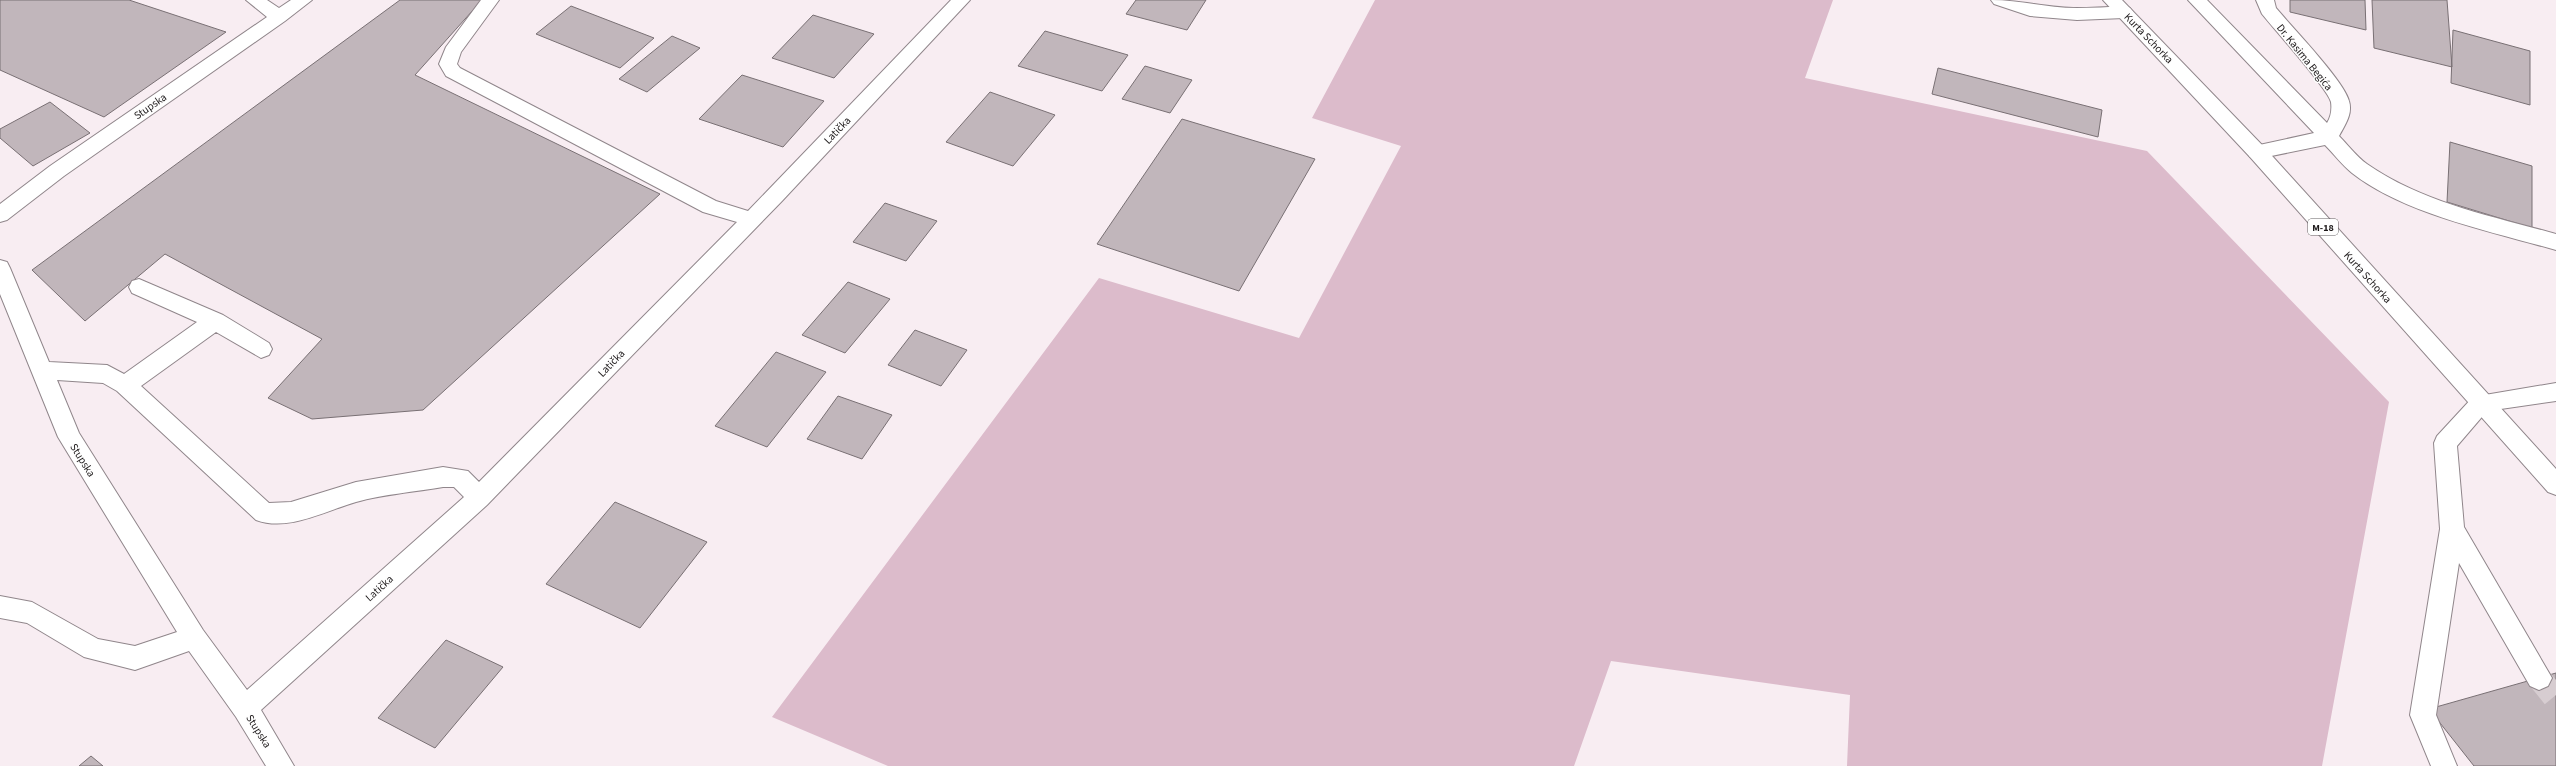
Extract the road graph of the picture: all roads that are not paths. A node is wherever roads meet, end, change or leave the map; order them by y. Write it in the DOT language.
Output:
graph roads {
  1 [pos="255,0"];
  2 [pos="302,0"];
  3 [pos="490,0"];
  4 [pos="961,0"];
  5 [pos="2000,0"];
  6 [pos="2197,0"];
  7 [pos="2265,0"];
  8 [pos="2118,6"];
  9 [pos="279,17"];
  10 [pos="2329,137"];
  11 [pos="2257,152"];
  12 [pos="0,215"];
  13 [pos="752,219"];
  14 [pos="2556,242"];
  15 [pos="0,268"];
  16 [pos="140,288"];
  17 [pos="215,322"];
  18 [pos="261,349"];
  19 [pos="44,371"];
  20 [pos="125,385"];
  21 [pos="2556,392"];
  22 [pos="2481,402"];
  23 [pos="2556,485"];
  24 [pos="479,498"];
  25 [pos="2452,529"];
  26 [pos="0,607"];
  27 [pos="194,638"];
  28 [pos="2538,678"];
  29 [pos="244,708"];
  30 [pos="281,766"];
  31 [pos="2444,766"];
  1 -- 9 [label="street"];
  2 -- 9 [label="street, Stupska"];
  3 -- 13 [label="street"];
  4 -- 13 [label="street, Latička"];
  5 -- 8 [label="street"];
  6 -- 10 [label="street"];
  7 -- 10 [label="street, Dr. Kasima Begića"];
  8 -- 11 [label="street, Kurta Schorka / M-18"];
  9 -- 12 [label="street, Stupska"];
  10 -- 11 [label="street"];
  10 -- 14 [label="street"];
  11 -- 22 [label="street, Kurta Schorka / M-18"];
  13 -- 24 [label="street, Latička"];
  15 -- 19 [label="street, Stupska"];
  16 -- 17 [label="street"];
  17 -- 18 [label="street"];
  17 -- 20 [label="street"];
  19 -- 20 [label="street"];
  19 -- 27 [label="street, Stupska"];
  20 -- 24 [label="street"];
  21 -- 22 [label="street"];
  22 -- 23 [label="street, Kurta Schorka / M-18"];
  22 -- 25 [label="street"];
  24 -- 29 [label="street, Latička"];
  25 -- 28 [label="street"];
  25 -- 31 [label="street"];
  26 -- 27 [label="street"];
  27 -- 29 [label="street, Stupska"];
  29 -- 30 [label="street, Stupska"];
}
